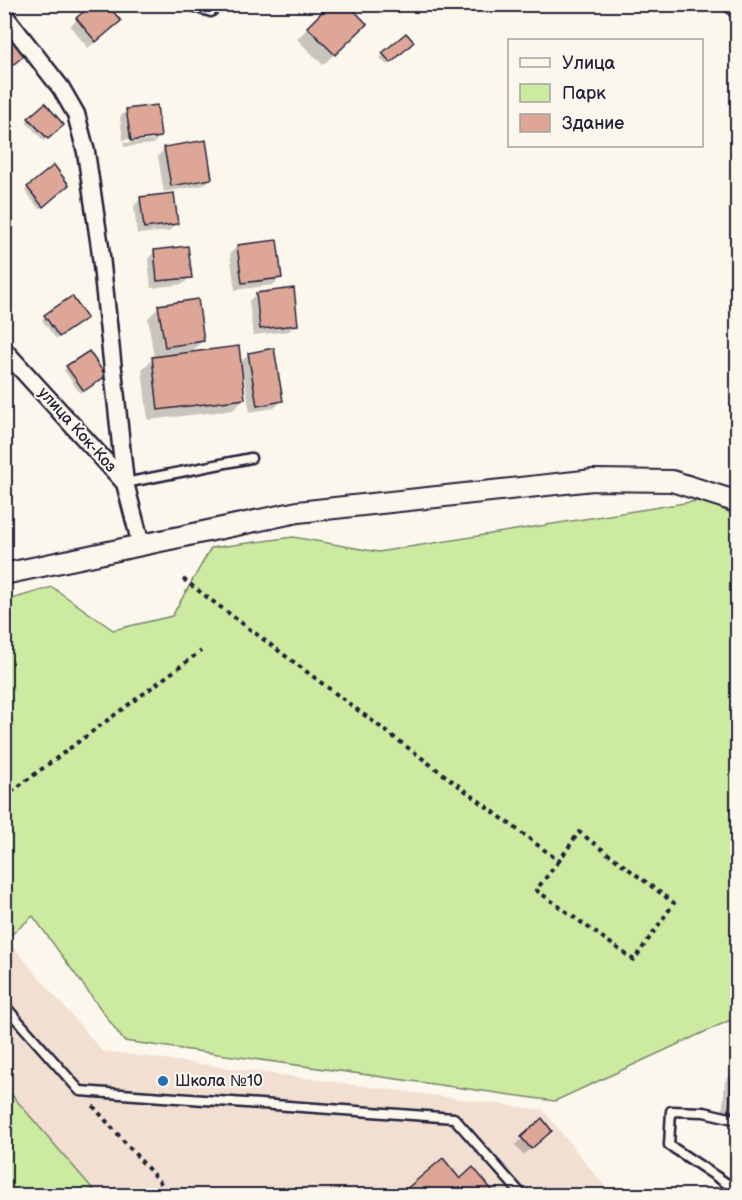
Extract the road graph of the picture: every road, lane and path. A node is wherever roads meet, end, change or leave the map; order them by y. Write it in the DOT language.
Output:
graph roads {
  1 [pos="187,4"];
  2 [pos="220,4"];
  3 [pos="732,4"];
  4 [pos="738,11"];
  5 [pos="4,15"];
  6 [pos="4,351"];
  7 [pos="251,458"];
  8 [pos="125,483"];
  9 [pos="738,502"];
  10 [pos="141,545"];
  11 [pos="4,574"];
  12 [pos="183,579"];
  13 [pos="201,651"];
  14 [pos="4,797"];
  15 [pos="558,861"];
  16 [pos="4,1005"];
  17 [pos="80,1091"];
  18 [pos="738,1120"];
  19 [pos="738,1191"];
  20 [pos="172,1196"];
  21 [pos="523,1196"];
  1 -- 2 [label="lane"];
  3 -- 4 [label="street"];
  5 -- 8 [label="street"];
  6 -- 8 [label="street, улица Кок-Коз"];
  7 -- 8 [label="lane"];
  8 -- 10 [label="street"];
  9 -- 10 [label="street"];
  10 -- 11 [label="street"];
  12 -- 15 [label="path"];
  13 -- 14 [label="path"];
  15 -- 15 [label="path"];
  16 -- 17 [label="lane"];
  17 -- 20 [label="path"];
  17 -- 21 [label="lane"];
  18 -- 19 [label="lane"];
}
